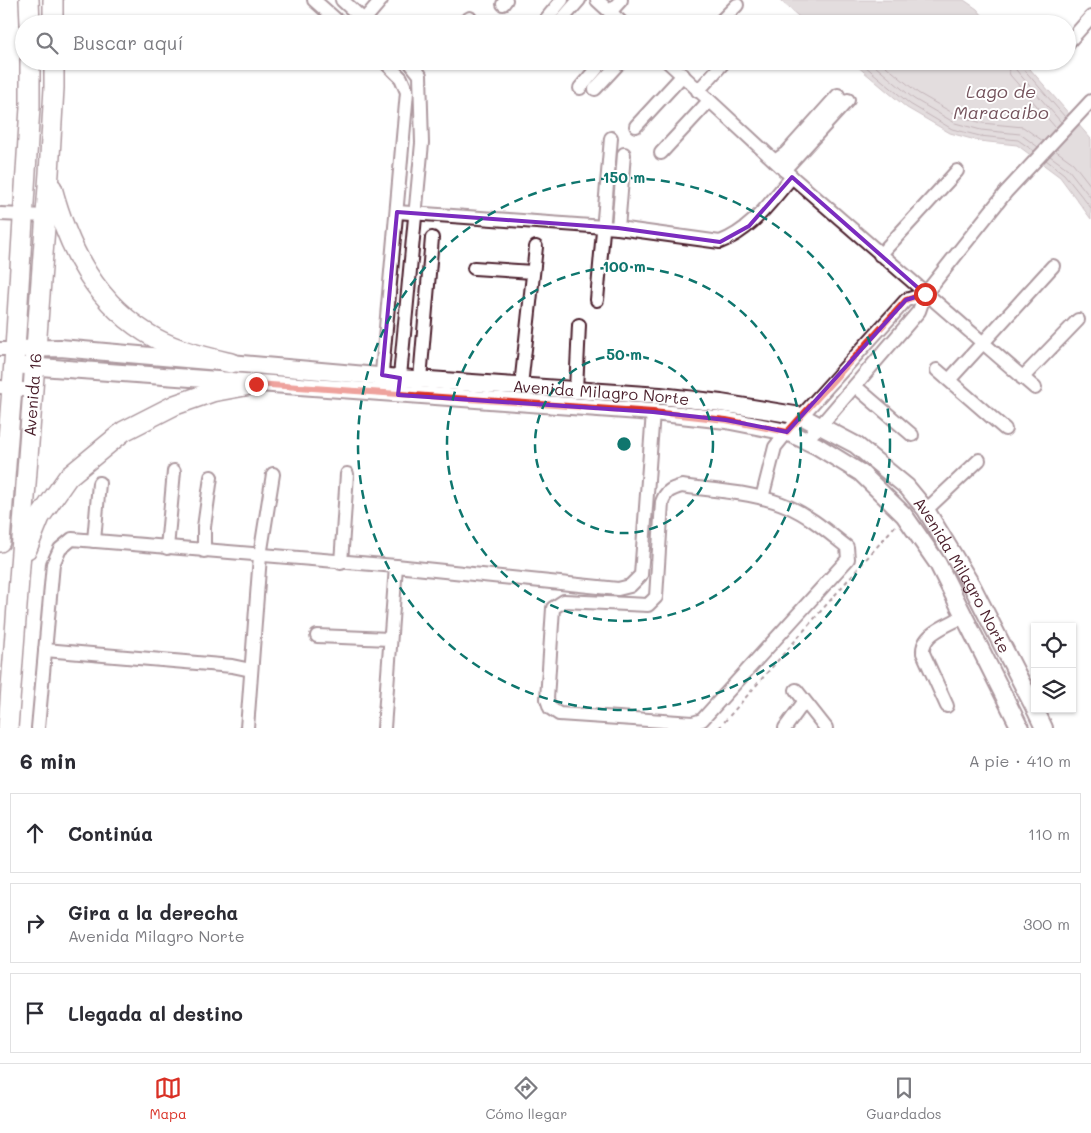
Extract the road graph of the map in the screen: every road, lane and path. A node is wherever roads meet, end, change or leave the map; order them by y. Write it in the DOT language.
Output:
graph roads {
  1 [pos="29,0"];
  2 [pos="53,0"];
  3 [pos="314,0"];
  4 [pos="342,0"];
  5 [pos="381,0"];
  6 [pos="562,0"];
  7 [pos="579,0"];
  8 [pos="596,0"];
  9 [pos="621,0"];
  10 [pos="737,5"];
  11 [pos="611,11"];
  12 [pos="30,15"];
  13 [pos="53,15"];
  14 [pos="331,15"];
  15 [pos="358,15"];
  16 [pos="371,15"];
  17 [pos="550,15"];
  18 [pos="566,15"];
  19 [pos="615,15"];
  20 [pos="727,15"];
  21 [pos="1091,17"];
  22 [pos="1076,34"];
  23 [pos="30,70"];
  24 [pos="54,70"];
  25 [pos="393,70"];
  26 [pos="418,70"];
  27 [pos="595,70"];
  28 [pos="613,70"];
  29 [pos="680,70"];
  30 [pos="682,70"];
  31 [pos="717,70"];
  32 [pos="580,88"];
  33 [pos="595,89"];
  34 [pos="698,90"];
  35 [pos="843,97"];
  36 [pos="708,102"];
  37 [pos="1088,105"];
  38 [pos="636,126"];
  39 [pos="611,138"];
  40 [pos="661,153"];
  41 [pos="624,154"];
  42 [pos="784,170"];
  43 [pos="957,171"];
  44 [pos="49,173"];
  45 [pos="397,212"];
  46 [pos="416,212"];
  47 [pos="0,214"];
  48 [pos="22,215"];
  49 [pos="46,216"];
  50 [pos="602,227"];
  51 [pos="618,228"];
  52 [pos="432,238"];
  53 [pos="536,247"];
  54 [pos="880,255"];
  55 [pos="1054,266"];
  56 [pos="474,268"];
  57 [pos="533,272"];
  58 [pos="925,294"];
  59 [pos="597,300"];
  60 [pos="1078,320"];
  61 [pos="580,325"];
  62 [pos="404,336"];
  63 [pos="423,337"];
  64 [pos="984,343"];
  65 [pos="9,354"];
  66 [pos="35,356"];
  67 [pos="232,363"];
  68 [pos="937,370"];
  69 [pos="382,375"];
  70 [pos="400,378"];
  71 [pos="1022,378"];
  72 [pos="420,379"];
  73 [pos="949,380"];
  74 [pos="256,384"];
  75 [pos="521,386"];
  76 [pos="855,386"];
  77 [pos="6,388"];
  78 [pos="1034,388"];
  79 [pos="33,390"];
  80 [pos="576,390"];
  81 [pos="379,393"];
  82 [pos="398,394"];
  83 [pos="653,412"];
  84 [pos="801,416"];
  85 [pos="820,426"];
  86 [pos="1005,429"];
  87 [pos="787,432"];
  88 [pos="912,435"];
  89 [pos="805,440"];
  90 [pos="979,460"];
  91 [pos="174,471"];
  92 [pos="273,474"];
  93 [pos="347,474"];
  94 [pos="211,478"];
  95 [pos="99,483"];
  96 [pos="762,498"];
  97 [pos="926,510"];
  98 [pos="904,515"];
  99 [pos="94,541"];
  100 [pos="0,542"];
  101 [pos="167,548"];
  102 [pos="204,551"];
  103 [pos="260,556"];
  104 [pos="340,563"];
  105 [pos="396,566"];
  106 [pos="20,567"];
  107 [pos="964,616"];
  108 [pos="317,636"];
  109 [pos="390,639"];
  110 [pos="45,650"];
  111 [pos="251,670"];
  112 [pos="796,690"];
  113 [pos="1031,701"];
  114 [pos="804,702"];
  115 [pos="947,706"];
  116 [pos="1037,713"];
  117 [pos="8,728"];
  118 [pos="38,728"];
  119 [pos="247,728"];
  120 [pos="384,728"];
  121 [pos="719,728"];
  122 [pos="784,728"];
  123 [pos="826,728"];
  124 [pos="1020,728"];
  125 [pos="1044,728"];
  1 -- 12 [label="highway"];
  2 -- 13 [label="highway"];
  3 -- 14 [label="street"];
  4 -- 15 [label="street"];
  5 -- 16 [label="street"];
  6 -- 17 [label="street"];
  7 -- 18 [label="street"];
  8 -- 11 [label="street"];
  9 -- 11 [label="street"];
  10 -- 20 [label="street"];
  11 -- 19 [label="street"];
  21 -- 22 [label="street"];
  23 -- 48 [label="highway, Avenida 16"];
  24 -- 44 [label="highway, Avenida 16"];
  25 -- 45 [label="street"];
  26 -- 46 [label="street"];
  27 -- 32 [label="street"];
  28 -- 33 [label="street"];
  29 -- 38 [label="street"];
  30 -- 34 [label="street"];
  31 -- 34 [label="street"];
  34 -- 36 [label="street"];
  35 -- 42 [label="street"];
  36 -- 40 [label="street"];
  36 -- 42 [label="street"];
  37 -- 58 [label="street"];
  39 -- 50 [label="street"];
  41 -- 51 [label="street"];
  42 -- 51 [label="street"];
  42 -- 54 [label="street"];
  43 -- 54 [label="street"];
  44 -- 49 [label="highway, Avenida 16"];
  44 -- 67 [label="highway"];
  45 -- 46 [label="street"];
  45 -- 69 [label="street"];
  46 -- 50 [label="street"];
  46 -- 62 [label="street"];
  47 -- 48 [label="street"];
  48 -- 49 [label="street"];
  48 -- 65 [label="highway, Avenida 16"];
  49 -- 66 [label="highway, Avenida 16"];
  50 -- 51 [label="street"];
  50 -- 59 [label="street"];
  52 -- 63 [label="street"];
  53 -- 57 [label="street"];
  54 -- 58 [label="street"];
  55 -- 64 [label="street"];
  56 -- 57 [label="street"];
  57 -- 75 [label="street"];
  58 -- 64 [label="street"];
  58 -- 76 [label="street"];
  58 -- 84 [label="street"];
  60 -- 71 [label="street"];
  61 -- 80 [label="street"];
  62 -- 63 [label="street"];
  62 -- 70 [label="street"];
  63 -- 72 [label="street"];
  64 -- 71 [label="street"];
  64 -- 73 [label="street"];
  65 -- 66 [label="main road, Avenida Milagro Norte"];
  65 -- 77 [label="highway, Avenida 16"];
  66 -- 67 [label="main road, Avenida Milagro Norte"];
  66 -- 74 [label="main road, Avenida Milagro Norte"];
  66 -- 79 [label="highway, Avenida 16"];
  67 -- 69 [label="main road, Avenida Milagro Norte"];
  68 -- 73 [label="street"];
  69 -- 70 [label="main road, Avenida Milagro Norte"];
  69 -- 81 [label="street"];
  70 -- 72 [label="main road, Avenida Milagro Norte"];
  70 -- 82 [label="street"];
  71 -- 78 [label="street"];
  72 -- 75 [label="main road, Avenida Milagro Norte"];
  73 -- 86 [label="street"];
  74 -- 81 [label="main road, Avenida Milagro Norte"];
  74 -- 106 [label="highway"];
  75 -- 80 [label="main road, Avenida Milagro Norte"];
  76 -- 85 [label="street"];
  76 -- 88 [label="street"];
  77 -- 79 [label="street"];
  77 -- 100 [label="highway, Avenida 16"];
  79 -- 106 [label="highway, Avenida 16"];
  80 -- 84 [label="main road, Avenida Milagro Norte"];
  81 -- 82 [label="main road, Avenida Milagro Norte"];
  82 -- 83 [label="main road, Avenida Milagro Norte"];
  83 -- 87 [label="main road, Avenida Milagro Norte"];
  83 -- 105 [label="street"];
  84 -- 85 [label="main road, Avenida Milagro Norte"];
  84 -- 87 [label="street"];
  85 -- 89 [label="street"];
  85 -- 97 [label="main road, Avenida Milagro Norte"];
  87 -- 89 [label="main road, Avenida Milagro Norte"];
  87 -- 96 [label="street"];
  89 -- 98 [label="main road, Avenida Milagro Norte"];
  90 -- 97 [label="street"];
  91 -- 101 [label="street"];
  92 -- 103 [label="street"];
  93 -- 104 [label="street"];
  94 -- 102 [label="street"];
  95 -- 99 [label="street"];
  96 -- 96 [label="street"];
  97 -- 113 [label="main road, Avenida Milagro Norte"];
  98 -- 107 [label="main road, Avenida Milagro Norte"];
  98 -- 121 [label="path"];
  99 -- 101 [label="street"];
  99 -- 110 [label="street"];
  101 -- 102 [label="street"];
  102 -- 103 [label="street"];
  103 -- 104 [label="street"];
  103 -- 111 [label="street"];
  104 -- 105 [label="street"];
  105 -- 109 [label="street"];
  106 -- 117 [label="highway, Avenida 16"];
  107 -- 115 [label="street"];
  107 -- 124 [label="main road, Avenida Milagro Norte"];
  108 -- 109 [label="street"];
  109 -- 120 [label="street"];
  110 -- 111 [label="street"];
  110 -- 118 [label="street"];
  111 -- 119 [label="street"];
  112 -- 114 [label="street"];
  114 -- 122 [label="street"];
  114 -- 123 [label="street"];
  116 -- 125 [label="main road, Avenida Milagro Norte"];
}
